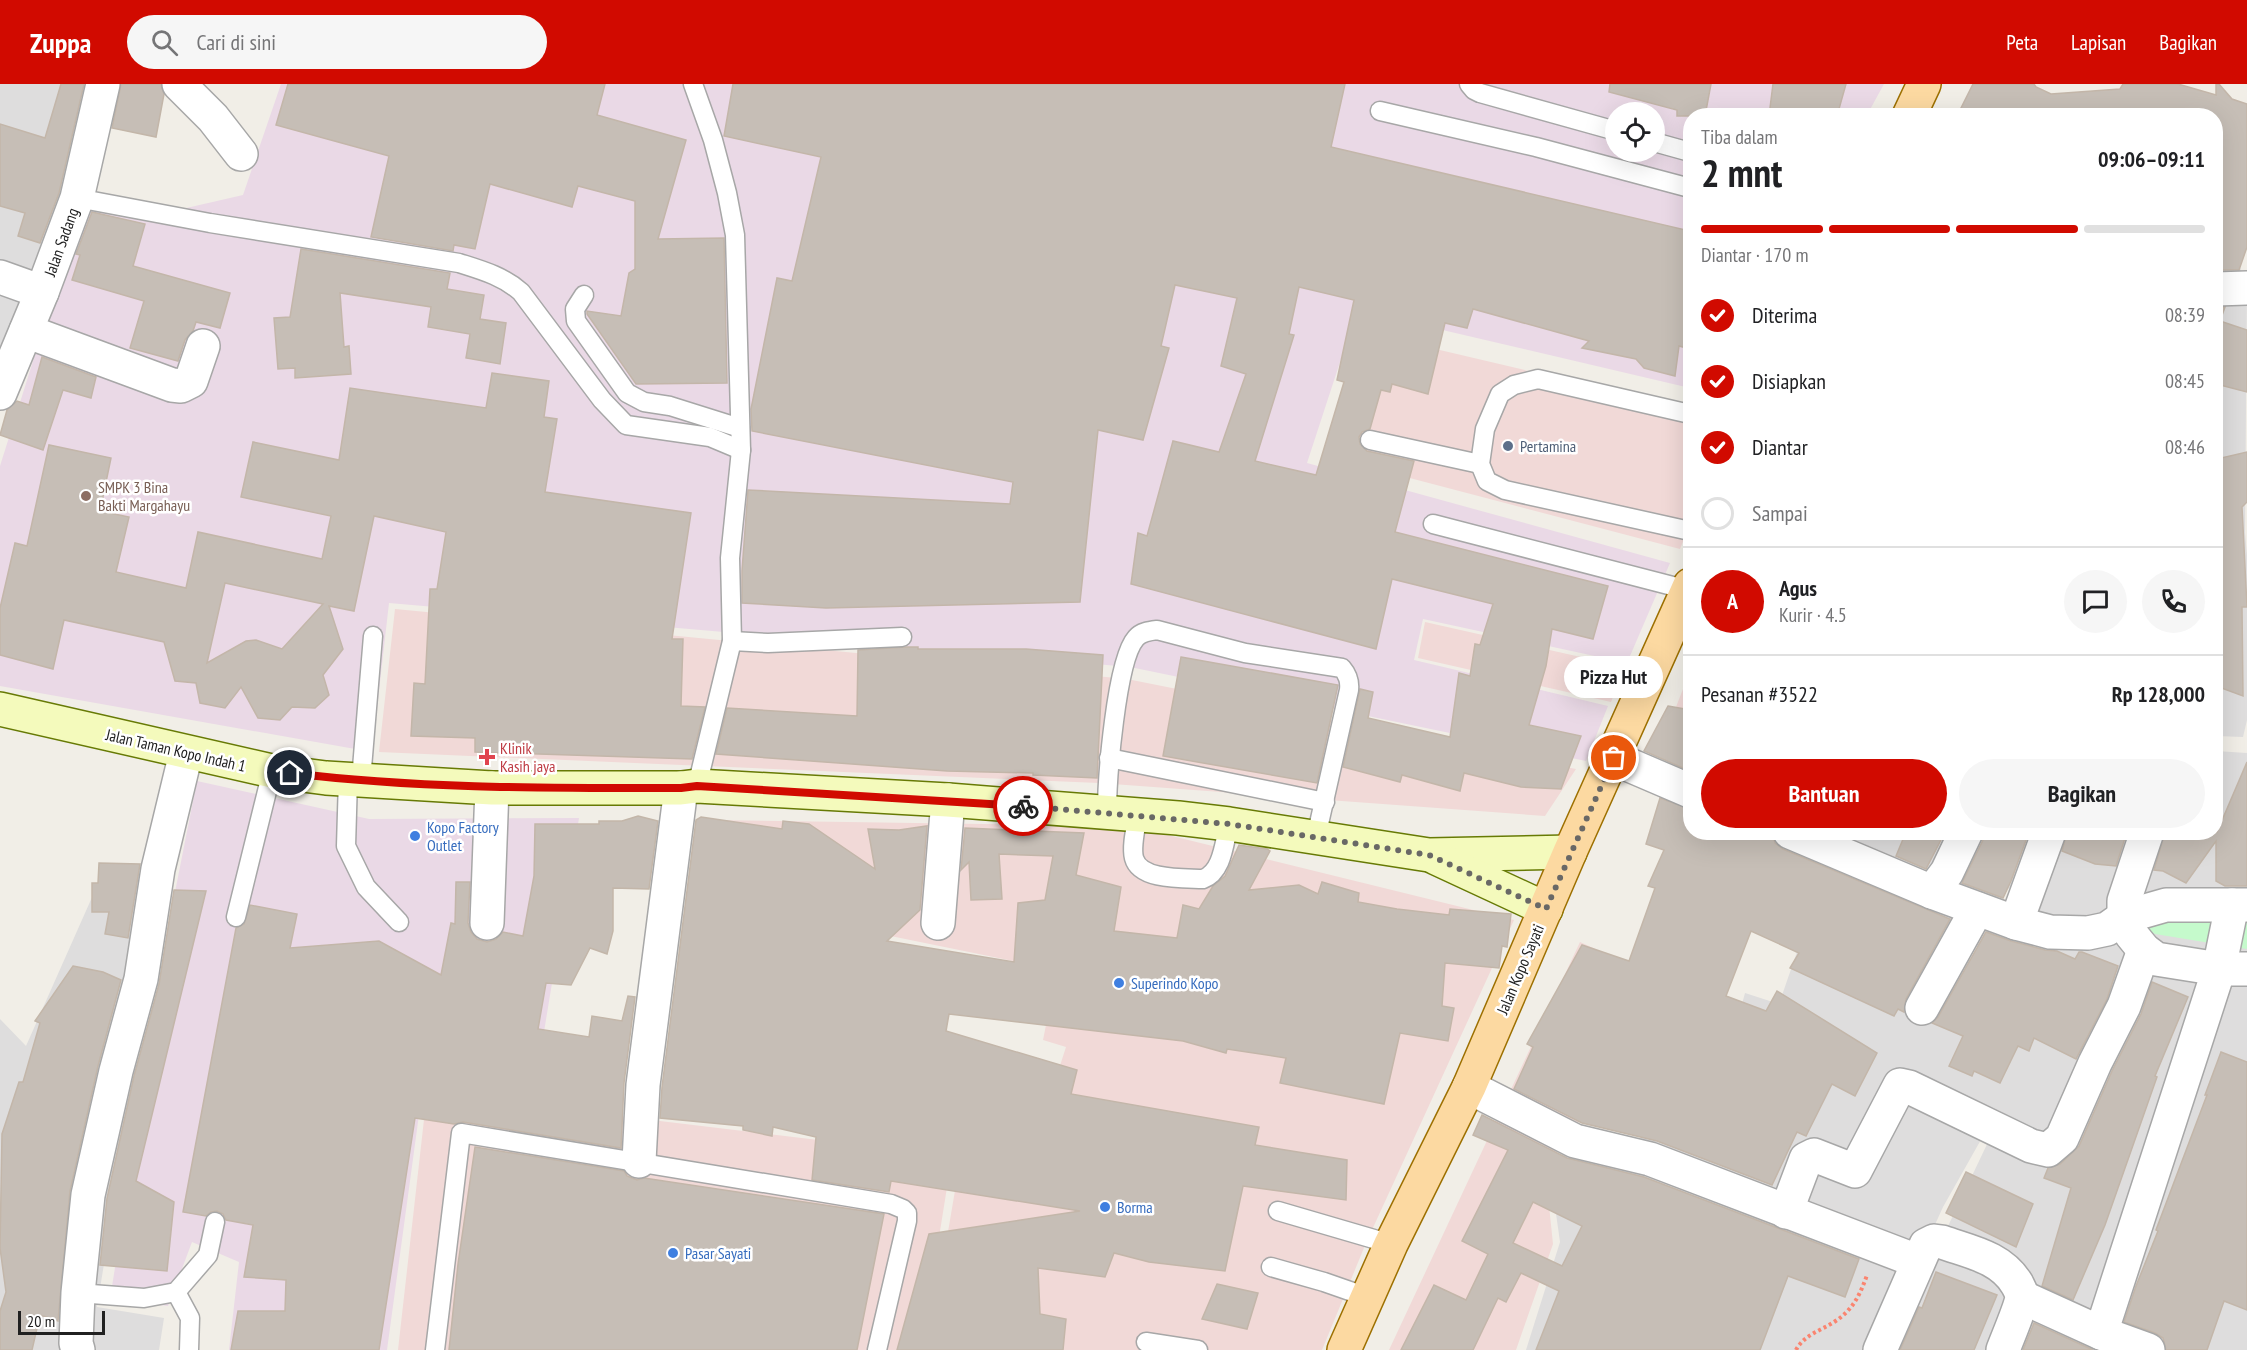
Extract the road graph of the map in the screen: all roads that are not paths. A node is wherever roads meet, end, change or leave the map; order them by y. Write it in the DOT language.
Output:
graph roads {
  1 [pos="103,84"];
  2 [pos="179,84"];
  3 [pos="693,84"];
  4 [pos="1469,84"];
  5 [pos="1924,84"];
  6 [pos="1913,108"];
  7 [pos="1380,111"];
  8 [pos="1605,128"];
  9 [pos="1665,145"];
  10 [pos="1683,150"];
  11 [pos="241,154"];
  12 [pos="1683,186"];
  13 [pos="77,198"];
  14 [pos="0,277"];
  15 [pos="2247,288"];
  16 [pos="2223,289"];
  17 [pos="42,292"];
  18 [pos="584,295"];
  19 [pos="26,331"];
  20 [pos="203,346"];
  21 [pos="0,393"];
  22 [pos="1683,412"];
  23 [pos="740,428"];
  24 [pos="1370,440"];
  25 [pos="741,450"];
  26 [pos="1480,464"];
  27 [pos="1433,524"];
  28 [pos="1683,529"];
  29 [pos="1683,587"];
  30 [pos="1683,605"];
  31 [pos="373,636"];
  32 [pos="902,637"];
  33 [pos="732,641"];
  34 [pos="0,709"];
  35 [pos="186,753"];
  36 [pos="1109,758"];
  37 [pos="1614,758"];
  38 [pos="272,771"];
  39 [pos="355,780"];
  40 [pos="689,787"];
  41 [pos="492,788"];
  42 [pos="1683,788"];
  43 [pos="948,800"];
  44 [pos="1324,802"];
  45 [pos="1122,814"];
  46 [pos="1229,824"];
  47 [pos="1316,837"];
  48 [pos="1809,840"];
  49 [pos="1962,840"];
  50 [pos="2046,840"];
  51 [pos="2144,840"];
  52 [pos="1570,852"];
  53 [pos="1429,855"];
  54 [pos="1932,892"];
  55 [pos="2240,905"];
  56 [pos="1546,909"];
  57 [pos="1977,909"];
  58 [pos="236,917"];
  59 [pos="2124,917"];
  60 [pos="399,922"];
  61 [pos="487,923"];
  62 [pos="938,923"];
  63 [pos="2016,923"];
  64 [pos="2144,950"];
  65 [pos="2233,969"];
  66 [pos="1922,1008"];
  67 [pos="1470,1087"];
  68 [pos="639,1161"];
  69 [pos="1278,1211"];
  70 [pos="1786,1212"];
  71 [pos="215,1222"];
  72 [pos="1391,1244"];
  73 [pos="1917,1261"];
  74 [pos="1271,1267"];
  75 [pos="176,1292"];
  76 [pos="78,1293"];
  77 [pos="1367,1297"];
  78 [pos="2022,1298"];
  79 [pos="2101,1333"];
  80 [pos="1146,1342"];
  81 [pos="78,1350"];
  82 [pos="189,1350"];
  83 [pos="435,1350"];
  84 [pos="877,1350"];
  85 [pos="1198,1350"];
  86 [pos="1344,1350"];
  87 [pos="1880,1350"];
  88 [pos="2003,1350"];
  89 [pos="2148,1350"];
  1 -- 13 [label="street, Jalan Sadang"];
  2 -- 11 [label="street"];
  3 -- 23 [label="lane"];
  4 -- 8 [label="lane"];
  5 -- 6 [label="main road"];
  7 -- 12 [label="lane"];
  9 -- 10 [label="lane"];
  13 -- 17 [label="street, Jalan Sadang"];
  13 -- 25 [label="lane"];
  14 -- 17 [label="street"];
  15 -- 16 [label="street"];
  17 -- 19 [label="street, Jalan Sadang"];
  18 -- 23 [label="lane"];
  19 -- 20 [label="street"];
  19 -- 21 [label="street, Jalan Sadang"];
  22 -- 26 [label="lane"];
  23 -- 25 [label="lane"];
  24 -- 26 [label="lane"];
  25 -- 33 [label="lane"];
  26 -- 28 [label="lane"];
  27 -- 29 [label="lane"];
  30 -- 37 [label="main road, Jalan Kopo Sayati"];
  31 -- 39 [label="lane"];
  32 -- 33 [label="lane"];
  33 -- 40 [label="lane"];
  34 -- 35 [label="main road, Jalan Taman Kopo Indah 1"];
  35 -- 38 [label="main road, Jalan Taman Kopo Indah 1"];
  35 -- 76 [label="street"];
  36 -- 44 [label="lane"];
  36 -- 44 [label="lane"];
  36 -- 45 [label="lane"];
  37 -- 42 [label="street"];
  37 -- 52 [label="main road, Jalan Kopo Sayati"];
  38 -- 39 [label="main road, Jalan Taman Kopo Indah 1"];
  38 -- 58 [label="lane"];
  39 -- 41 [label="main road, Jalan Taman Kopo Indah 1"];
  39 -- 60 [label="lane"];
  40 -- 41 [label="main road, Jalan Taman Kopo Indah 1"];
  40 -- 43 [label="main road, Jalan Taman Kopo Indah 1"];
  40 -- 68 [label="street"];
  41 -- 61 [label="street"];
  43 -- 45 [label="main road, Jalan Taman Kopo Indah 1"];
  43 -- 62 [label="street"];
  44 -- 47 [label="lane"];
  45 -- 46 [label="main road, Jalan Taman Kopo Indah 1"];
  45 -- 46 [label="lane"];
  46 -- 47 [label="main road, Jalan Taman Kopo Indah 1"];
  47 -- 53 [label="main road, Jalan Taman Kopo Indah 1"];
  48 -- 54 [label="street"];
  49 -- 54 [label="street"];
  50 -- 63 [label="street"];
  51 -- 59 [label="street"];
  52 -- 53 [label="main road, Jalan Taman Kopo Indah 1"];
  52 -- 56 [label="main road, Jalan Kopo Sayati"];
  53 -- 56 [label="main road, Jalan Taman Kopo Indah 1"];
  54 -- 57 [label="street"];
  55 -- 59 [label="street"];
  55 -- 65 [label="street"];
  56 -- 67 [label="main road, Jalan Kopo Sayati"];
  57 -- 63 [label="street"];
  57 -- 66 [label="street"];
  59 -- 63 [label="street"];
  59 -- 64 [label="street"];
  64 -- 65 [label="street"];
  64 -- 70 [label="street"];
  65 -- 79 [label="street"];
  67 -- 70 [label="street"];
  67 -- 72 [label="main road, Jalan Kopo Sayati"];
  68 -- 83 [label="lane"];
  68 -- 84 [label="lane"];
  69 -- 72 [label="lane"];
  70 -- 73 [label="street"];
  71 -- 75 [label="lane"];
  72 -- 77 [label="main road, Jalan Kopo Sayati"];
  73 -- 78 [label="street"];
  73 -- 87 [label="street"];
  74 -- 77 [label="lane"];
  75 -- 76 [label="lane"];
  75 -- 82 [label="lane"];
  76 -- 81 [label="street"];
  77 -- 86 [label="main road, Jalan Kopo Sayati"];
  78 -- 79 [label="street"];
  78 -- 88 [label="street"];
  79 -- 89 [label="street"];
  80 -- 85 [label="lane"];
}
